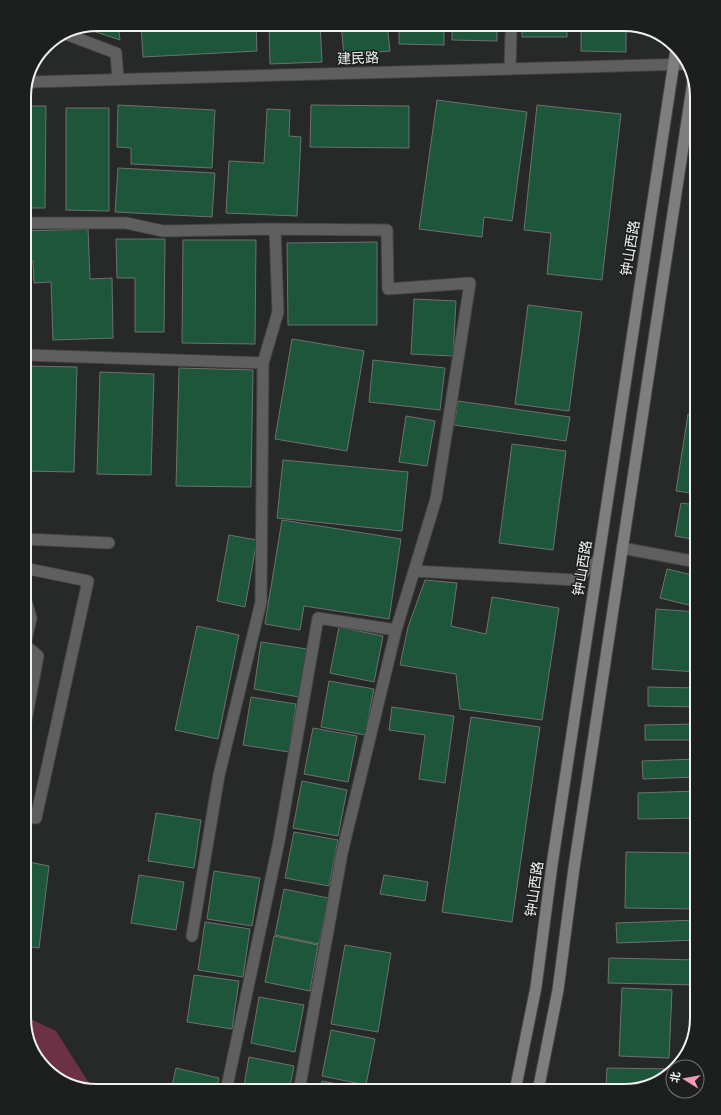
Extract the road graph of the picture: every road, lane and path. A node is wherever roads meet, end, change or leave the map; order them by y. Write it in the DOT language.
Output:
graph roads {
  1 [pos="511,34"];
  2 [pos="72,36"];
  3 [pos="675,54"];
  4 [pos="673,64"];
  5 [pos="681,64"];
  6 [pos="510,68"];
  7 [pos="118,79"];
  8 [pos="33,82"];
  9 [pos="690,101"];
  10 [pos="31,222"];
  11 [pos="275,229"];
  12 [pos="31,355"];
  13 [pos="263,363"];
  14 [pos="31,539"];
  15 [pos="109,543"];
  16 [pos="622,548"];
  17 [pos="598,560"];
  18 [pos="690,561"];
  19 [pos="31,569"];
  20 [pos="414,571"];
  21 [pos="396,630"];
  22 [pos="31,650"];
  23 [pos="31,694"];
  24 [pos="31,817"];
  25 [pos="192,936"];
  26 [pos="227,1084"];
  27 [pos="300,1084"];
  28 [pos="516,1084"];
  29 [pos="539,1084"];
  1 -- 6 [label="street"];
  2 -- 7 [label="street"];
  3 -- 4 [label="main road, 钟山西路"];
  4 -- 5 [label="street, 建民路"];
  4 -- 6 [label="street, 建民路"];
  4 -- 17 [label="main road, 钟山西路"];
  6 -- 7 [label="street, 建民路"];
  7 -- 8 [label="street, 建民路"];
  9 -- 16 [label="main road"];
  10 -- 11 [label="street"];
  11 -- 13 [label="street"];
  11 -- 20 [label="street"];
  12 -- 13 [label="street"];
  13 -- 25 [label="street"];
  14 -- 15 [label="street"];
  16 -- 18 [label="street"];
  16 -- 29 [label="main road"];
  17 -- 20 [label="street"];
  17 -- 28 [label="main road, 钟山西路"];
  19 -- 24 [label="street"];
  20 -- 21 [label="street"];
  21 -- 26 [label="street"];
  21 -- 27 [label="street"];
  22 -- 23 [label="street"];
}
